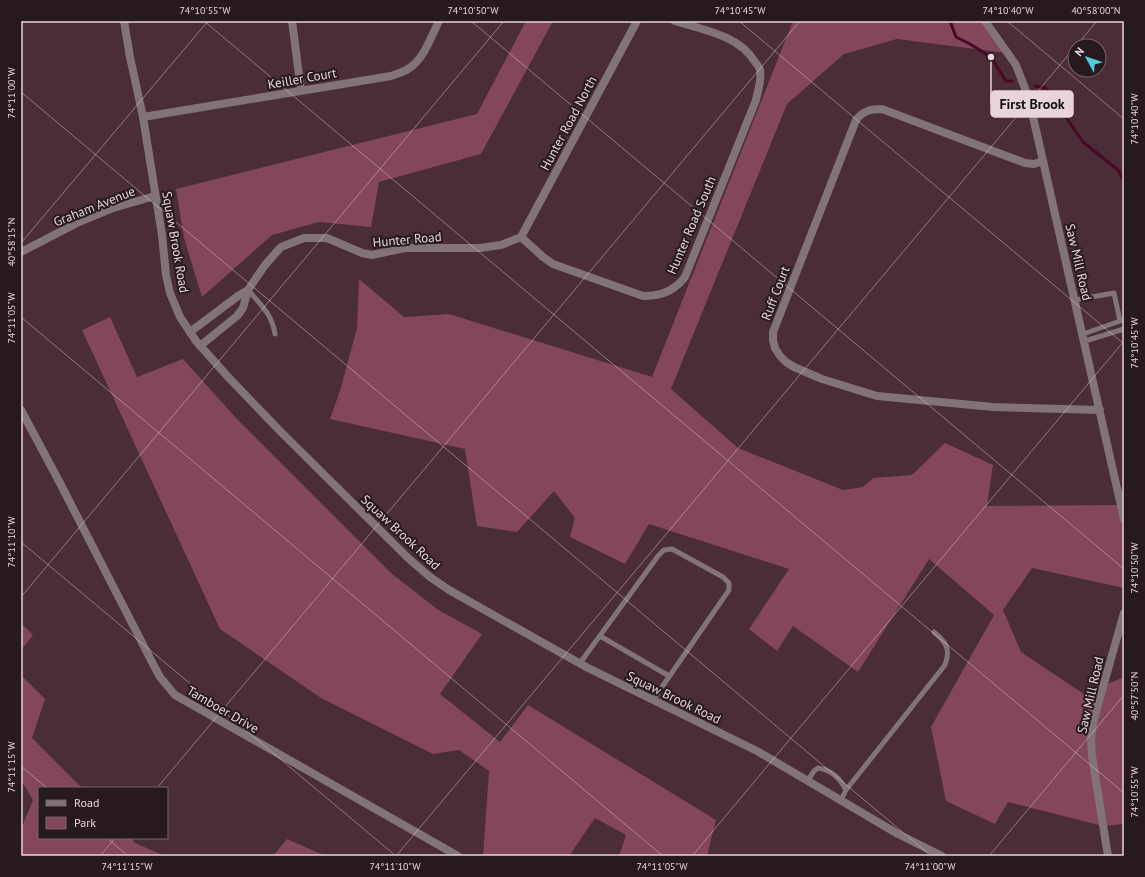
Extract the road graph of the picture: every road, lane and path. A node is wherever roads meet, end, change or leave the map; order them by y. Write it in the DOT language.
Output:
graph roads {
  1 [pos="124,21"];
  2 [pos="292,21"];
  3 [pos="440,21"];
  4 [pos="638,21"];
  5 [pos="675,21"];
  6 [pos="986,21"];
  7 [pos="301,90"];
  8 [pos="143,117"];
  9 [pos="1043,161"];
  10 [pos="155,196"];
  11 [pos="521,236"];
  12 [pos="21,252"];
  13 [pos="248,290"];
  14 [pos="1075,300"];
  15 [pos="1124,329"];
  16 [pos="190,332"];
  17 [pos="275,334"];
  18 [pos="1084,338"];
  19 [pos="200,346"];
  20 [pos="21,410"];
  21 [pos="1100,410"];
  22 [pos="1124,519"];
  23 [pos="1124,613"];
  24 [pos="934,632"];
  25 [pos="600,636"];
  26 [pos="580,663"];
  27 [pos="669,676"];
  28 [pos="653,700"];
  29 [pos="808,780"];
  30 [pos="846,790"];
  31 [pos="841,800"];
  32 [pos="458,856"];
  33 [pos="942,856"];
  34 [pos="1108,856"];
  1 -- 8 [label="street, Squaw Brook Road"];
  2 -- 7 [label="street"];
  3 -- 7 [label="street, Keiller Court"];
  4 -- 11 [label="street, Hunter Road North"];
  5 -- 11 [label="street, Hunter Road South"];
  6 -- 9 [label="street, Saw Mill Road"];
  7 -- 8 [label="street, Keiller Court"];
  8 -- 10 [label="street, Squaw Brook Road"];
  9 -- 14 [label="street, Saw Mill Road"];
  9 -- 21 [label="street, Ruff Court"];
  10 -- 12 [label="street, Graham Avenue"];
  10 -- 16 [label="street, Squaw Brook Road"];
  11 -- 13 [label="street, Hunter Road"];
  13 -- 16 [label="street, Hunter Road"];
  13 -- 17 [label="lane"];
  13 -- 19 [label="street, Hunter Road"];
  14 -- 18 [label="street, Saw Mill Road"];
  14 -- 18 [label="lane"];
  15 -- 18 [label="lane"];
  16 -- 19 [label="street, Squaw Brook Road"];
  18 -- 21 [label="street, Saw Mill Road"];
  19 -- 26 [label="street, Squaw Brook Road"];
  20 -- 32 [label="street, Tamboer Drive"];
  21 -- 22 [label="street, Saw Mill Road"];
  23 -- 34 [label="street, Saw Mill Road"];
  24 -- 30 [label="lane"];
  25 -- 26 [label="lane"];
  25 -- 27 [label="lane"];
  25 -- 27 [label="lane"];
  26 -- 28 [label="street, Squaw Brook Road"];
  27 -- 28 [label="lane"];
  28 -- 29 [label="street, Squaw Brook Road"];
  29 -- 30 [label="lane"];
  29 -- 31 [label="street, Squaw Brook Road"];
  30 -- 31 [label="lane"];
  31 -- 33 [label="street, Squaw Brook Road"];
}
